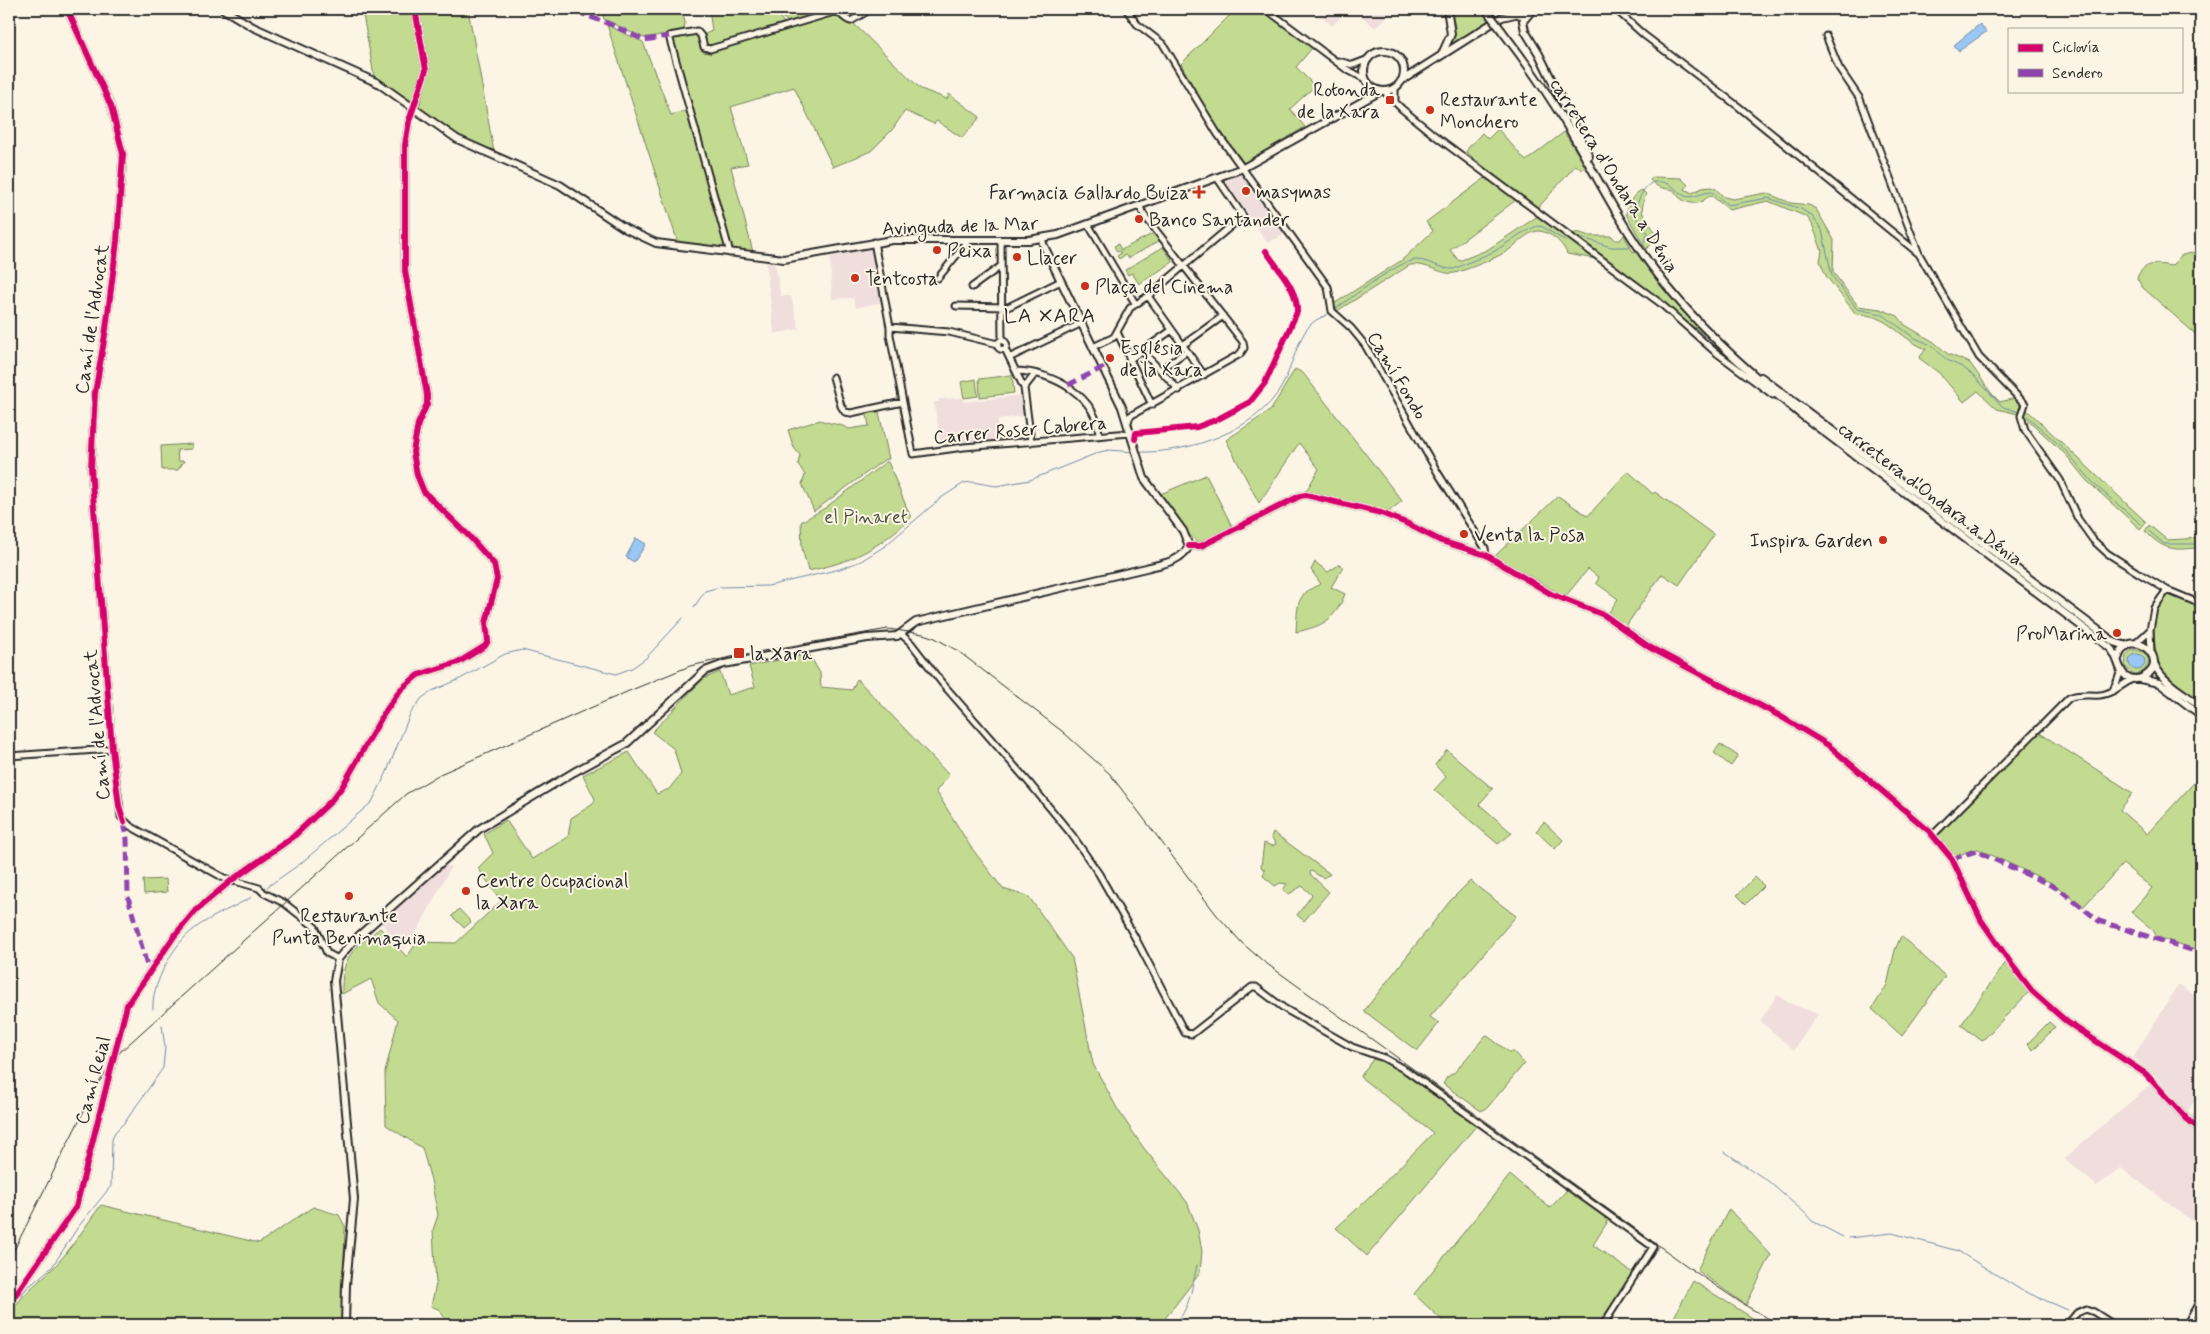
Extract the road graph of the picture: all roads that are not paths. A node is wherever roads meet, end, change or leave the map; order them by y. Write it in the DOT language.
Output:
graph roads {
  1 [pos="67,9"];
  2 [pos="223,9"];
  3 [pos="415,9"];
  4 [pos="871,9"];
  5 [pos="1126,9"];
  6 [pos="1266,9"];
  7 [pos="1447,9"];
  8 [pos="1504,9"];
  9 [pos="1510,9"];
  10 [pos="1615,9"];
  11 [pos="1486,10"];
  12 [pos="1531,11"];
  13 [pos="1515,14"];
  14 [pos="1489,25"];
  15 [pos="1826,36"];
  16 [pos="1441,55"];
  17 [pos="1333,59"];
  18 [pos="1366,60"];
  19 [pos="1403,64"];
  20 [pos="1418,69"];
  21 [pos="1367,82"];
  22 [pos="1401,82"];
  23 [pos="1395,87"];
  24 [pos="1382,91"];
  25 [pos="1362,102"];
  26 [pos="1396,104"];
  27 [pos="414,108"];
  28 [pos="1243,168"];
  29 [pos="1218,179"];
  30 [pos="1140,207"];
  31 [pos="1619,217"];
  32 [pos="1088,224"];
  33 [pos="1042,238"];
  34 [pos="969,240"];
  35 [pos="1001,241"];
  36 [pos="874,242"];
  37 [pos="730,254"];
  38 [pos="1919,254"];
  39 [pos="1001,266"];
  40 [pos="1183,266"];
  41 [pos="938,278"];
  42 [pos="1061,281"];
  43 [pos="972,287"];
  44 [pos="1148,296"];
  45 [pos="1136,303"];
  46 [pos="1002,305"];
  47 [pos="956,306"];
  48 [pos="1223,316"];
  49 [pos="1082,323"];
  50 [pos="890,328"];
  51 [pos="1172,330"];
  52 [pos="1117,332"];
  53 [pos="1000,342"];
  54 [pos="1183,345"];
  55 [pos="1093,347"];
  56 [pos="1727,350"];
  57 [pos="1142,351"];
  58 [pos="1187,351"];
  59 [pos="1011,358"];
  60 [pos="1129,360"];
  61 [pos="1160,370"];
  62 [pos="1017,371"];
  63 [pos="1035,374"];
  64 [pos="1204,375"];
  65 [pos="833,377"];
  66 [pos="1024,388"];
  67 [pos="1179,390"];
  68 [pos="903,402"];
  69 [pos="1152,405"];
  70 [pos="1124,412"];
  71 [pos="1799,413"];
  72 [pos="1131,416"];
  73 [pos="1128,422"];
  74 [pos="1130,433"];
  75 [pos="1099,436"];
  76 [pos="1031,442"];
  77 [pos="1189,546"];
  78 [pos="1486,554"];
  79 [pos="2167,590"];
  80 [pos="2201,604"];
  81 [pos="2150,630"];
  82 [pos="901,634"];
  83 [pos="2135,644"];
  84 [pos="2127,646"];
  85 [pos="2151,652"];
  86 [pos="2118,659"];
  87 [pos="2154,662"];
  88 [pos="2121,670"];
  89 [pos="2136,679"];
  90 [pos="2110,692"];
  91 [pos="2201,706"];
  92 [pos="2201,715"];
  93 [pos="112,749"];
  94 [pos="9,756"];
  95 [pos="1933,835"];
  96 [pos="232,880"];
  97 [pos="338,959"];
  98 [pos="2201,1130"];
  99 [pos="2201,1299"];
  100 [pos="9,1304"];
  101 [pos="345,1325"];
  102 [pos="1603,1325"];
  103 [pos="2067,1325"];
  104 [pos="2114,1325"];
  105 [pos="2186,1325"];
  1 -- 93 [label="street, Camí de l'Advocat"];
  2 -- 27 [label="main road, Avinguda de la Mar"];
  3 -- 27 [label="street"];
  4 -- 37 [label="street"];
  5 -- 28 [label="street, Camí Fondo"];
  6 -- 17 [label="street"];
  7 -- 16 [label="main road"];
  8 -- 14 [label="main road"];
  9 -- 13 [label="main road"];
  10 -- 38 [label="street"];
  11 -- 31 [label="main road, carretera d'Ondara a Dénia, bridge"];
  12 -- 13 [label="main road"];
  12 -- 31 [label="main road"];
  13 -- 14 [label="main road"];
  14 -- 16 [label="main road"];
  15 -- 38 [label="street"];
  16 -- 20 [label="main road"];
  17 -- 18 [label="street"];
  17 -- 21 [label="street"];
  18 -- 19 [label="main road"];
  18 -- 21 [label="main road"];
  19 -- 20 [label="main road"];
  19 -- 22 [label="main road"];
  20 -- 22 [label="main road"];
  21 -- 24 [label="main road"];
  21 -- 25 [label="main road"];
  22 -- 23 [label="main road"];
  23 -- 24 [label="main road"];
  23 -- 26 [label="street"];
  24 -- 25 [label="main road, Avinguda de la Mar"];
  24 -- 26 [label="street"];
  25 -- 28 [label="main road, Avinguda de la Mar"];
  26 -- 71 [label="street"];
  27 -- 37 [label="main road, Avinguda de la Mar"];
  27 -- 96 [label="street, Camí Reial"];
  28 -- 29 [label="main road, Avinguda de la Mar"];
  28 -- 78 [label="street, Camí Fondo"];
  29 -- 30 [label="main road, Avinguda de la Mar"];
  29 -- 40 [label="street"];
  30 -- 32 [label="main road, Avinguda de la Mar"];
  30 -- 40 [label="street"];
  31 -- 56 [label="main road, carretera d'Ondara a Dénia"];
  32 -- 33 [label="main road, Avinguda de la Mar"];
  32 -- 45 [label="street"];
  33 -- 35 [label="main road, Avinguda de la Mar"];
  33 -- 42 [label="main road"];
  34 -- 35 [label="main road, Avinguda de la Mar"];
  34 -- 36 [label="main road, Avinguda de la Mar"];
  34 -- 41 [label="street"];
  35 -- 39 [label="street"];
  36 -- 37 [label="main road, Avinguda de la Mar"];
  36 -- 50 [label="street"];
  38 -- 79 [label="street"];
  39 -- 43 [label="street"];
  39 -- 46 [label="street"];
  40 -- 44 [label="street"];
  40 -- 48 [label="street"];
  42 -- 46 [label="street"];
  42 -- 49 [label="main road"];
  44 -- 45 [label="street"];
  44 -- 51 [label="street"];
  45 -- 52 [label="street"];
  46 -- 47 [label="street"];
  46 -- 53 [label="street"];
  48 -- 54 [label="street"];
  48 -- 64 [label="street"];
  49 -- 55 [label="main road"];
  49 -- 59 [label="street"];
  50 -- 53 [label="street"];
  50 -- 68 [label="street"];
  51 -- 54 [label="street"];
  51 -- 57 [label="street"];
  52 -- 55 [label="street"];
  52 -- 60 [label="street"];
  53 -- 59 [label="street"];
  54 -- 58 [label="street"];
  55 -- 70 [label="main road"];
  56 -- 71 [label="main road, carretera d'Ondara a Dénia"];
  56 -- 84 [label="main road, carretera d'Ondara a Dénia"];
  57 -- 60 [label="street"];
  57 -- 61 [label="street"];
  58 -- 61 [label="street"];
  58 -- 64 [label="street"];
  59 -- 62 [label="street"];
  60 -- 69 [label="street"];
  61 -- 67 [label="street"];
  62 -- 63 [label="street"];
  62 -- 66 [label="street"];
  63 -- 66 [label="street"];
  63 -- 75 [label="street"];
  64 -- 67 [label="street"];
  65 -- 68 [label="street"];
  66 -- 76 [label="street"];
  67 -- 69 [label="street"];
  68 -- 76 [label="street, Carrer Roser Cabrera"];
  69 -- 72 [label="street"];
  70 -- 72 [label="main road"];
  70 -- 73 [label="main road"];
  71 -- 86 [label="main road, carretera d'Ondara a Dénia"];
  72 -- 73 [label="street"];
  73 -- 74 [label="main road"];
  74 -- 75 [label="street, Carrer Roser Cabrera"];
  74 -- 77 [label="main road"];
  75 -- 76 [label="street, Carrer Roser Cabrera"];
  77 -- 78 [label="street"];
  77 -- 82 [label="main road"];
  78 -- 95 [label="street"];
  79 -- 80 [label="street"];
  79 -- 81 [label="street"];
  81 -- 83 [label="street"];
  81 -- 85 [label="street"];
  82 -- 97 [label="main road"];
  82 -- 102 [label="street"];
  83 -- 84 [label="main road"];
  83 -- 85 [label="main road"];
  84 -- 86 [label="main road"];
  85 -- 87 [label="main road"];
  86 -- 88 [label="main road"];
  87 -- 89 [label="main road"];
  87 -- 91 [label="main road"];
  88 -- 89 [label="main road"];
  88 -- 90 [label="street"];
  89 -- 90 [label="street"];
  89 -- 92 [label="main road"];
  90 -- 95 [label="street"];
  93 -- 94 [label="street"];
  93 -- 96 [label="street, Camí de l'Advocat"];
  95 -- 98 [label="street"];
  96 -- 97 [label="street"];
  96 -- 100 [label="street, Camí Reial"];
  97 -- 101 [label="main road"];
  99 -- 105 [label="street"];
  103 -- 104 [label="street"];
}
